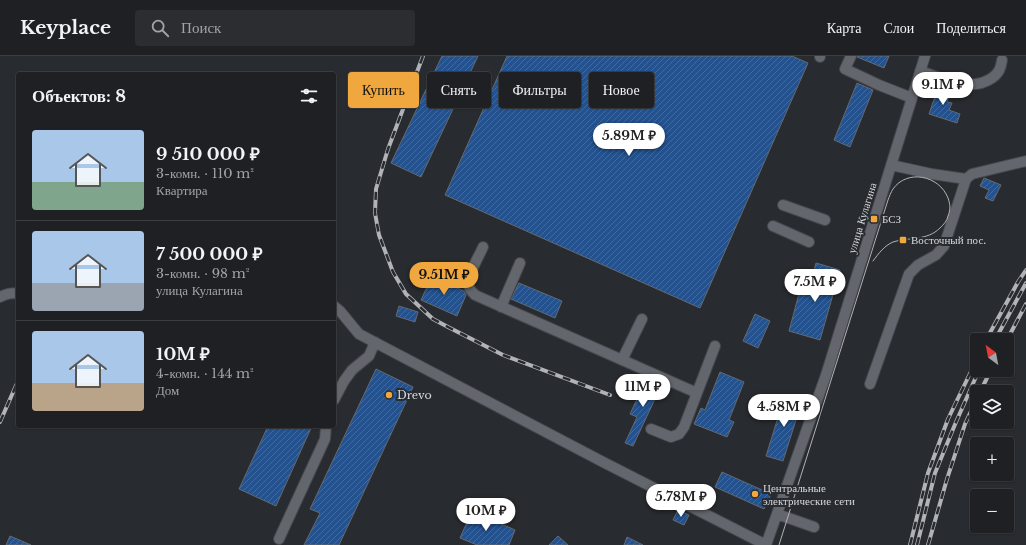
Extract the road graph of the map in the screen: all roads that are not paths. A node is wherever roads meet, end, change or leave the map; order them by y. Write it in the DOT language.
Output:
graph roads {
  1 [pos="851,56"];
  2 [pos="925,56"];
  3 [pos="1002,60"];
  4 [pos="920,71"];
  5 [pos="912,98"];
  6 [pos="1026,161"];
  7 [pos="891,165"];
  8 [pos="966,180"];
  9 [pos="782,205"];
  10 [pos="825,220"];
  11 [pos="773,226"];
  12 [pos="809,242"];
  13 [pos="483,247"];
  14 [pos="520,263"];
  15 [pos="16,293"];
  16 [pos="0,297"];
  17 [pos="501,307"];
  18 [pos="336,308"];
  19 [pos="642,319"];
  20 [pos="375,342"];
  21 [pos="715,346"];
  22 [pos="622,360"];
  23 [pos="870,384"];
  24 [pos="697,393"];
  25 [pos="336,396"];
  26 [pos="326,428"];
  27 [pos="652,429"];
  28 [pos="777,514"];
  29 [pos="814,527"];
  30 [pos="279,539"];
  31 [pos="766,545"];
  1 -- 5 [label="street"];
  2 -- 4 [label="street, улица Кулагина"];
  3 -- 4 [label="street"];
  4 -- 5 [label="street, улица Кулагина"];
  5 -- 7 [label="street, улица Кулагина"];
  6 -- 8 [label="street"];
  7 -- 8 [label="street"];
  7 -- 28 [label="street, улица Кулагина"];
  8 -- 23 [label="street"];
  9 -- 10 [label="street"];
  11 -- 12 [label="street"];
  13 -- 17 [label="street"];
  14 -- 17 [label="street"];
  15 -- 16 [label="street"];
  17 -- 22 [label="street"];
  18 -- 20 [label="street"];
  19 -- 22 [label="street"];
  20 -- 25 [label="street"];
  20 -- 31 [label="street"];
  21 -- 24 [label="street"];
  22 -- 24 [label="street"];
  24 -- 27 [label="street"];
  26 -- 30 [label="street"];
  28 -- 29 [label="street"];
  28 -- 31 [label="street, улица Кулагина"];
}
